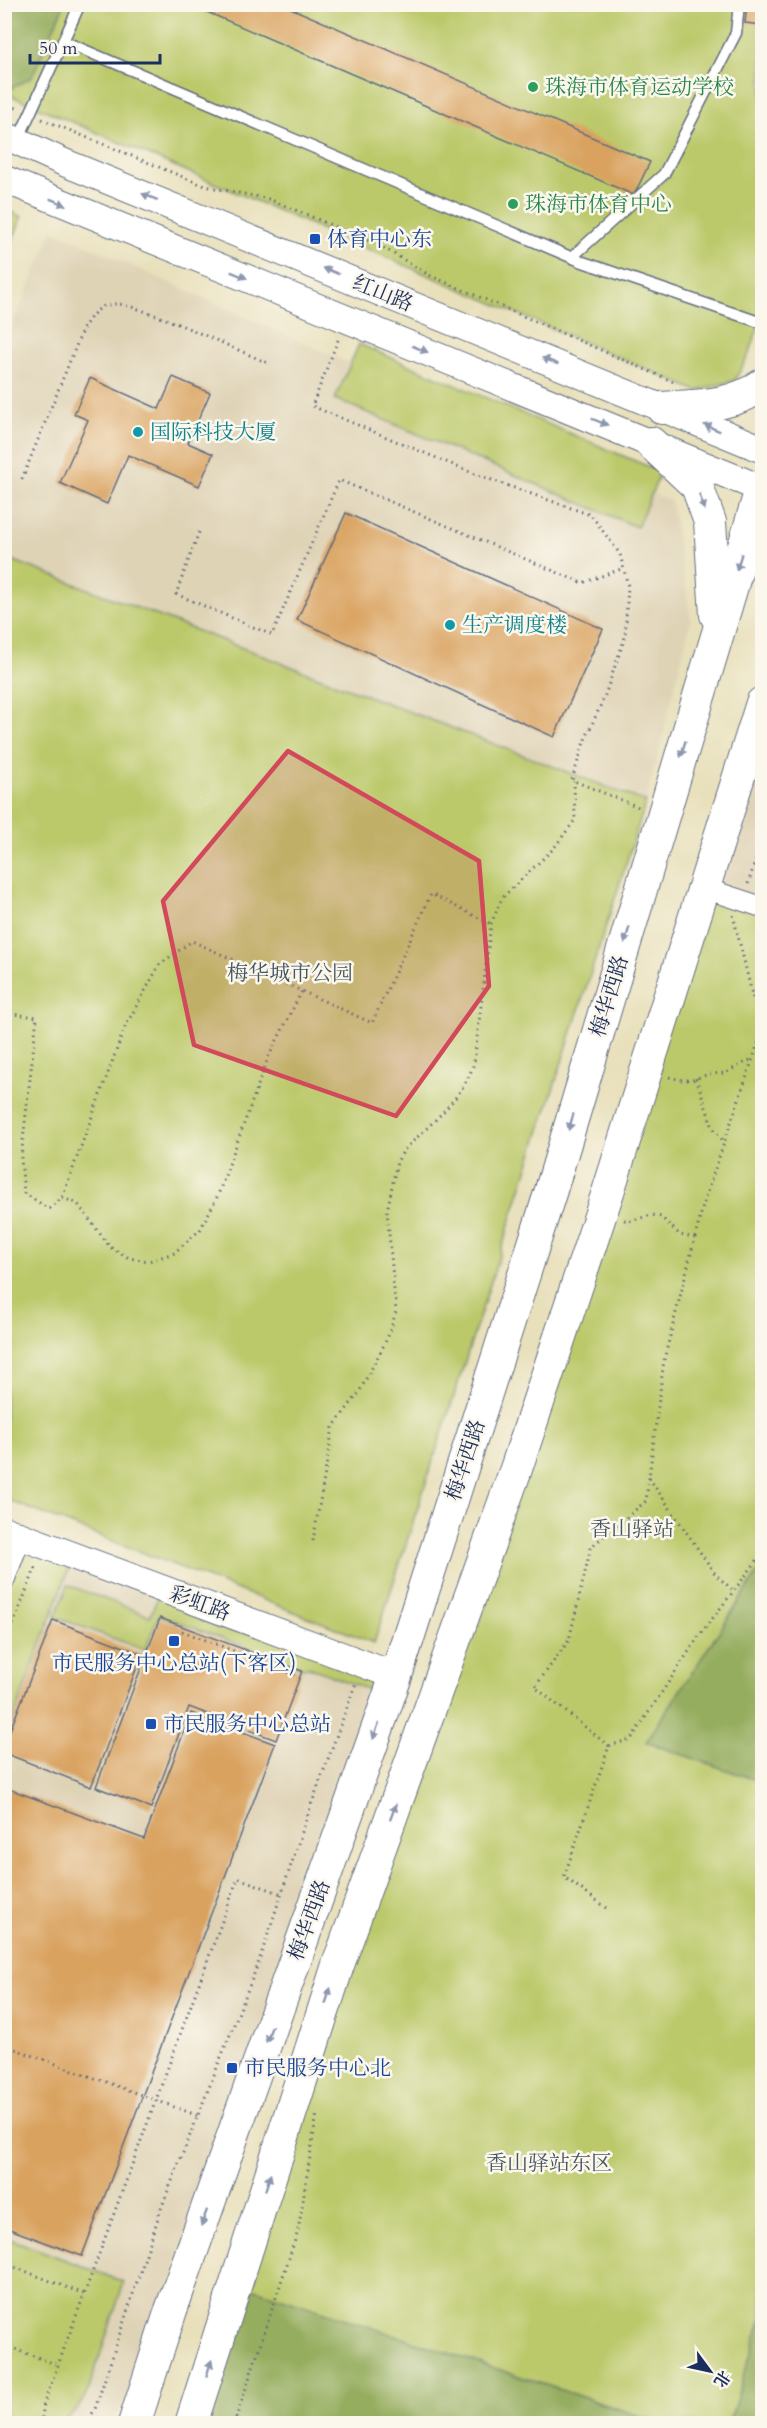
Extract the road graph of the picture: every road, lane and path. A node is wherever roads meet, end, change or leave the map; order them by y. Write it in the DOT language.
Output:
graph roads {
  1 [pos="80,4"];
  2 [pos="739,4"];
  3 [pos="63,41"];
  4 [pos="4,103"];
  5 [pos="30,114"];
  6 [pos="11,138"];
  7 [pos="4,179"];
  8 [pos="572,257"];
  9 [pos="346,319"];
  10 [pos="762,323"];
  11 [pos="270,364"];
  12 [pos="762,385"];
  13 [pos="672,397"];
  14 [pos="651,443"];
  15 [pos="762,449"];
  16 [pos="22,479"];
  17 [pos="762,488"];
  18 [pos="199,532"];
  19 [pos="624,568"];
  20 [pos="717,632"];
  21 [pos="762,703"];
  22 [pos="574,781"];
  23 [pos="662,817"];
  24 [pos="762,840"];
  25 [pos="725,895"];
  26 [pos="762,907"];
  27 [pos="491,924"];
  28 [pos="302,991"];
  29 [pos="762,1009"];
  30 [pos="4,1013"];
  31 [pos="762,1032"];
  32 [pos="752,1059"];
  33 [pos="647,1070"];
  34 [pos="696,1078"];
  35 [pos="724,1142"];
  36 [pos="62,1198"];
  37 [pos="601,1215"];
  38 [pos="695,1238"];
  39 [pos="649,1478"];
  40 [pos="23,1537"];
  41 [pos="313,1541"];
  42 [pos="762,1554"];
  43 [pos="4,1581"];
  44 [pos="734,1591"];
  45 [pos="182,1631"];
  46 [pos="4,1647"];
  47 [pos="362,1664"];
  48 [pos="296,1675"];
  49 [pos="396,1676"];
  50 [pos="609,1746"];
  51 [pos="282,1894"];
  52 [pos="607,1908"];
  53 [pos="4,2044"];
  54 [pos="157,2101"];
  55 [pos="318,2109"];
  56 [pos="199,2116"];
  57 [pos="4,2263"];
  58 [pos="84,2294"];
  59 [pos="171,2310"];
  60 [pos="4,2345"];
  61 [pos="58,2365"];
  62 [pos="41,2424"];
  63 [pos="86,2424"];
  64 [pos="112,2424"];
  65 [pos="134,2424"];
  66 [pos="191,2424"];
  67 [pos="234,2424"];
  1 -- 3 [label="lane"];
  2 -- 8 [label="lane"];
  3 -- 5 [label="lane"];
  3 -- 8 [label="lane"];
  4 -- 5 [label="path"];
  5 -- 6 [label="lane"];
  5 -- 13 [label="path"];
  13 -- 6 [label="main road, 红山路, one-way"];
  7 -- 9 [label="main road, 红山路, one-way"];
  8 -- 10 [label="lane"];
  9 -- 14 [label="main road, 红山路, one-way"];
  9 -- 19 [label="path"];
  11 -- 16 [label="path"];
  12 -- 13 [label="main road"];
  15 -- 13 [label="main road, 红山路, one-way"];
  14 -- 17 [label="main road, 红山路"];
  14 -- 20 [label="main road, one-way"];
  17 -- 20 [label="main road, 梅华西路, one-way"];
  18 -- 19 [label="path"];
  19 -- 22 [label="path"];
  20 -- 23 [label="main road, 梅华西路, one-way"];
  21 -- 25 [label="main road, 梅华西路"];
  22 -- 23 [label="path"];
  22 -- 27 [label="path"];
  23 -- 49 [label="main road, 梅华西路, one-way"];
  24 -- 25 [label="path"];
  25 -- 26 [label="street"];
  25 -- 29 [label="path"];
  25 -- 33 [label="main road, 梅华西路"];
  27 -- 28 [label="path"];
  27 -- 41 [label="path"];
  28 -- 36 [label="path"];
  28 -- 36 [label="path"];
  30 -- 36 [label="path"];
  31 -- 32 [label="path"];
  32 -- 34 [label="path"];
  32 -- 35 [label="path"];
  33 -- 34 [label="path"];
  33 -- 37 [label="main road, 梅华西路"];
  34 -- 35 [label="path"];
  35 -- 38 [label="path"];
  37 -- 38 [label="path"];
  66 -- 37 [label="main road, 梅华西路, one-way"];
  38 -- 39 [label="path"];
  39 -- 44 [label="path"];
  39 -- 50 [label="path"];
  40 -- 43 [label="street"];
  40 -- 46 [label="path"];
  40 -- 47 [label="main road, 彩虹路"];
  42 -- 44 [label="path"];
  44 -- 50 [label="path"];
  45 -- 48 [label="path"];
  47 -- 49 [label="main road, 彩虹路"];
  47 -- 51 [label="path"];
  49 -- 59 [label="main road, 梅华西路, one-way"];
  50 -- 52 [label="path"];
  51 -- 54 [label="path"];
  51 -- 56 [label="path"];
  53 -- 54 [label="path"];
  54 -- 56 [label="path"];
  54 -- 58 [label="path"];
  55 -- 67 [label="path"];
  56 -- 63 [label="path"];
  57 -- 58 [label="path"];
  58 -- 61 [label="path"];
  59 -- 64 [label="main road"];
  59 -- 65 [label="main road, 梅华西路"];
  60 -- 61 [label="path"];
  61 -- 62 [label="path"];
}
